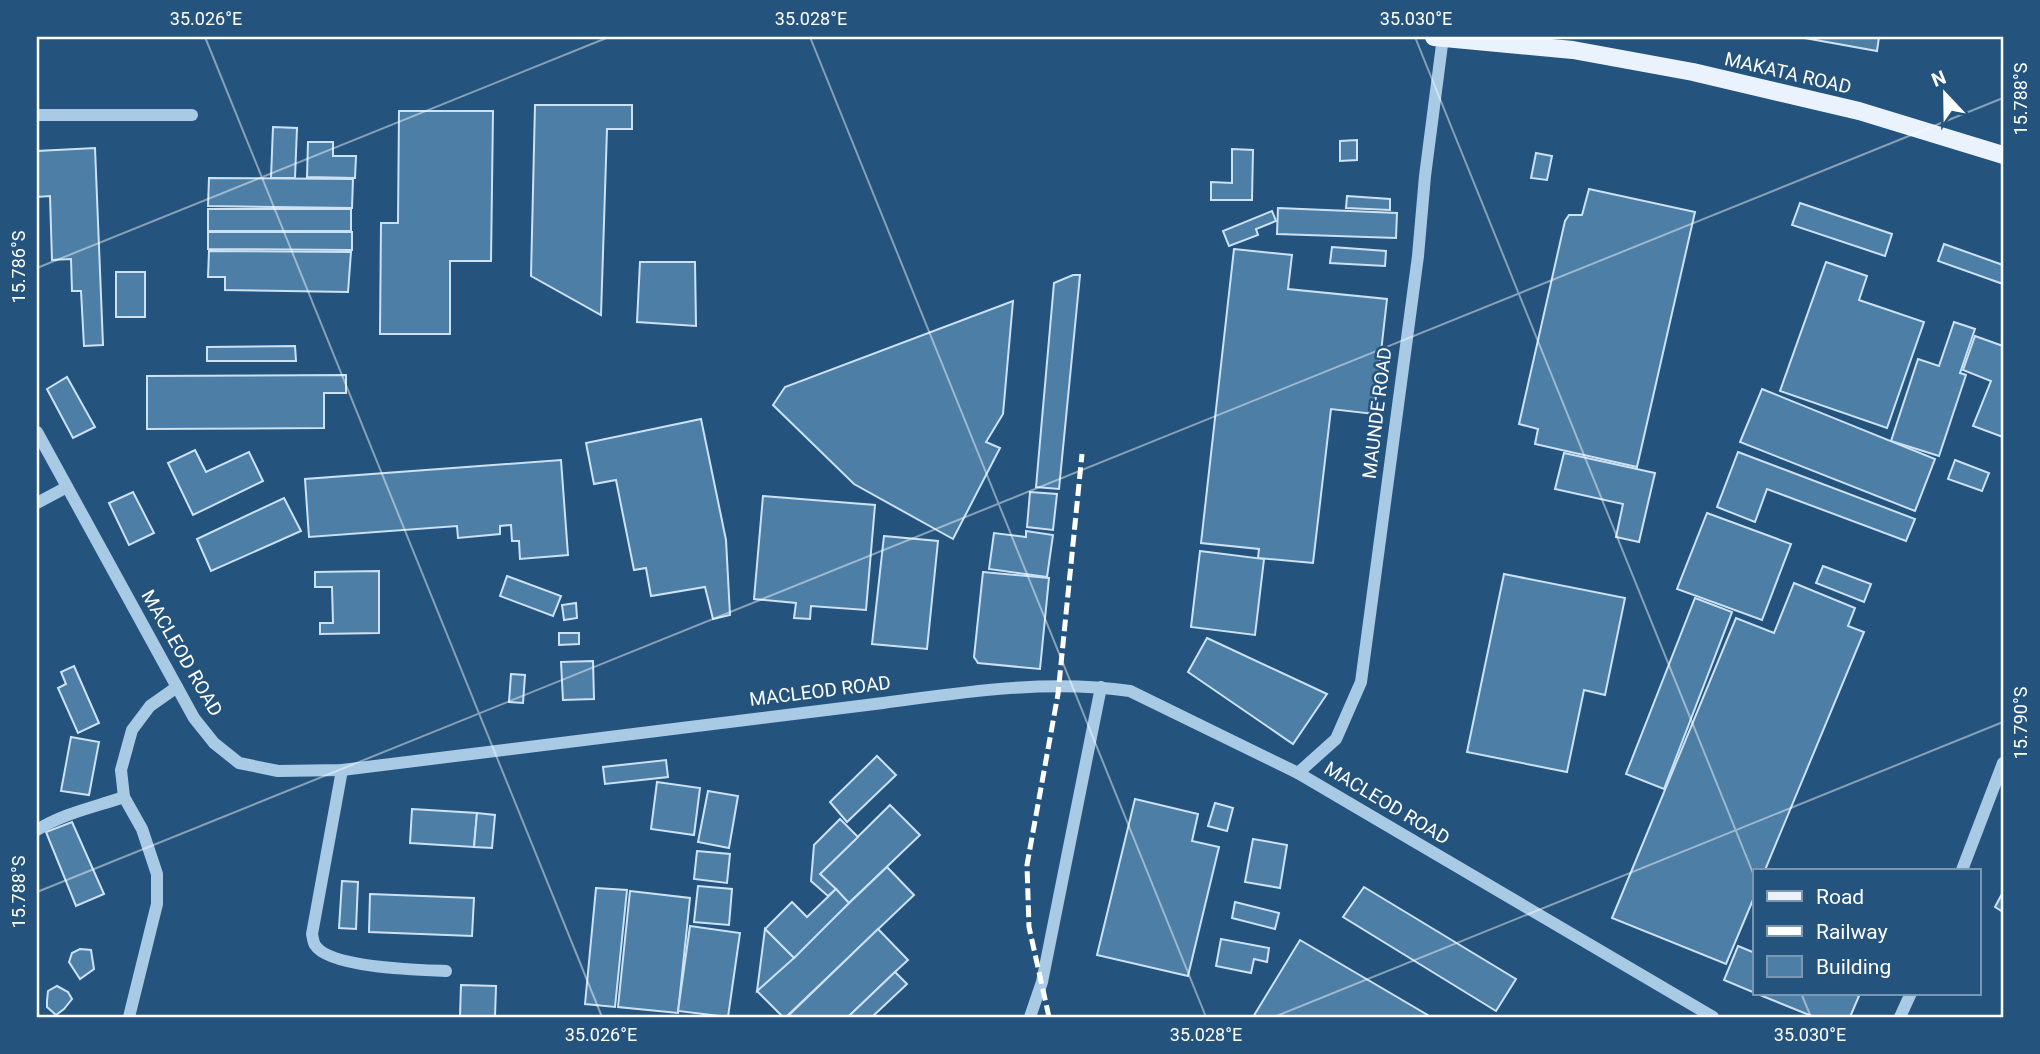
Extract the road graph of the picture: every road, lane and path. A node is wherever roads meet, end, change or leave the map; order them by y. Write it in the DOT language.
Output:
graph roads {
  1 [pos="1434,37"];
  2 [pos="1443,37"];
  3 [pos="37,115"];
  4 [pos="192,115"];
  5 [pos="2003,155"];
  6 [pos="37,432"];
  7 [pos="67,487"];
  8 [pos="37,503"];
  9 [pos="177,687"];
  10 [pos="1101,687"];
  11 [pos="2003,763"];
  12 [pos="342,769"];
  13 [pos="1298,773"];
  14 [pos="124,797"];
  15 [pos="37,830"];
  16 [pos="1962,869"];
  17 [pos="446,971"];
  18 [pos="1909,995"];
  19 [pos="129,1017"];
  20 [pos="1030,1017"];
  21 [pos="1713,1017"];
  22 [pos="1900,1017"];
  1 -- 2 [label="main road, MAKATA ROAD"];
  2 -- 5 [label="main road, MAKATA ROAD"];
  2 -- 13 [label="street, MAUNDE ROAD"];
  3 -- 4 [label="street"];
  6 -- 7 [label="street, MACLEOD ROAD"];
  7 -- 8 [label="street"];
  7 -- 9 [label="street, MACLEOD ROAD"];
  9 -- 12 [label="street, MACLEOD ROAD"];
  9 -- 14 [label="street"];
  10 -- 12 [label="street, MACLEOD ROAD"];
  10 -- 13 [label="street, MACLEOD ROAD"];
  10 -- 20 [label="street"];
  11 -- 16 [label="street"];
  12 -- 17 [label="street"];
  13 -- 21 [label="street, MACLEOD ROAD"];
  14 -- 15 [label="street"];
  14 -- 19 [label="street"];
  18 -- 22 [label="street"];
}
